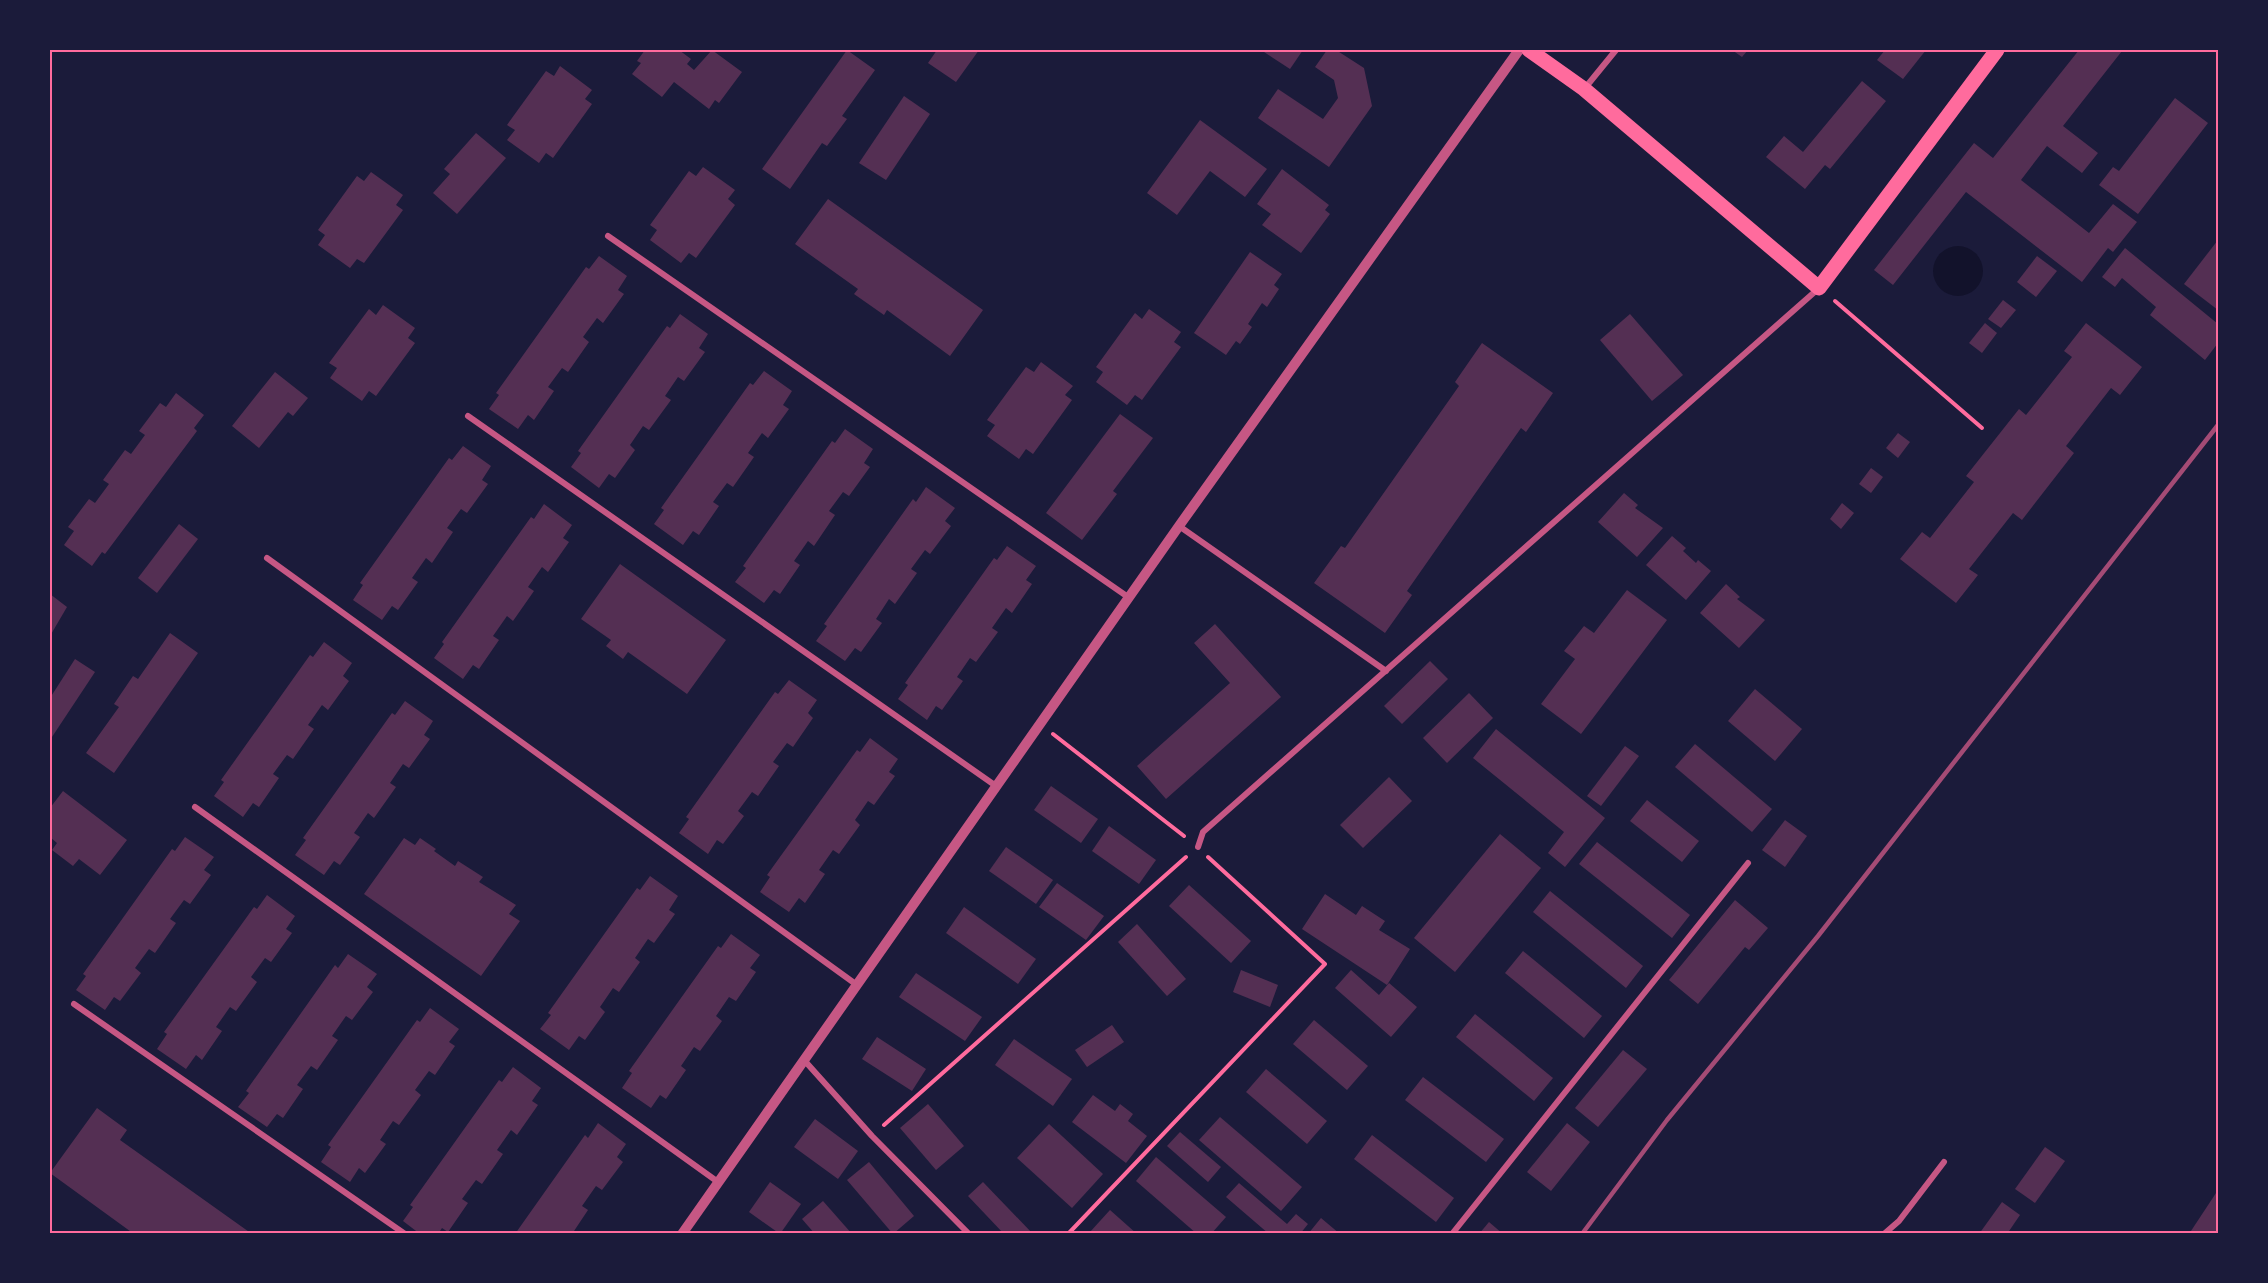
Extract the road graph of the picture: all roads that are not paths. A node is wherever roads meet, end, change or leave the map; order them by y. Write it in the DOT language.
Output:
graph roads {
  1 [pos="1518,50"];
  2 [pos="1529,50"];
  3 [pos="1616,50"];
  4 [pos="1997,50"];
  5 [pos="1584,89"];
  6 [pos="608,236"];
  7 [pos="1819,288"];
  8 [pos="468,416"];
  9 [pos="1179,526"];
  10 [pos="267,558"];
  11 [pos="1128,597"];
  12 [pos="1386,671"];
  13 [pos="996,786"];
  14 [pos="195,807"];
  15 [pos="1198,847"];
  16 [pos="1748,863"];
  17 [pos="857,985"];
  18 [pos="74,1004"];
  19 [pos="804,1060"];
  20 [pos="1944,1162"];
  21 [pos="718,1182"];
  22 [pos="405,1233"];
  23 [pos="682,1233"];
  24 [pos="969,1233"];
  25 [pos="1452,1233"];
  26 [pos="1884,1233"];
  1 -- 9 [label="street"];
  2 -- 5 [label="main road"];
  3 -- 5 [label="street"];
  4 -- 7 [label="main road"];
  5 -- 7 [label="main road"];
  6 -- 11 [label="street"];
  7 -- 12 [label="street"];
  8 -- 13 [label="street"];
  9 -- 11 [label="street"];
  9 -- 12 [label="street"];
  10 -- 17 [label="street"];
  11 -- 13 [label="street"];
  12 -- 15 [label="street"];
  13 -- 17 [label="street"];
  14 -- 21 [label="street"];
  16 -- 25 [label="street"];
  17 -- 19 [label="street"];
  18 -- 22 [label="street"];
  19 -- 21 [label="street"];
  19 -- 24 [label="street"];
  20 -- 26 [label="street"];
  21 -- 23 [label="street"];
}
